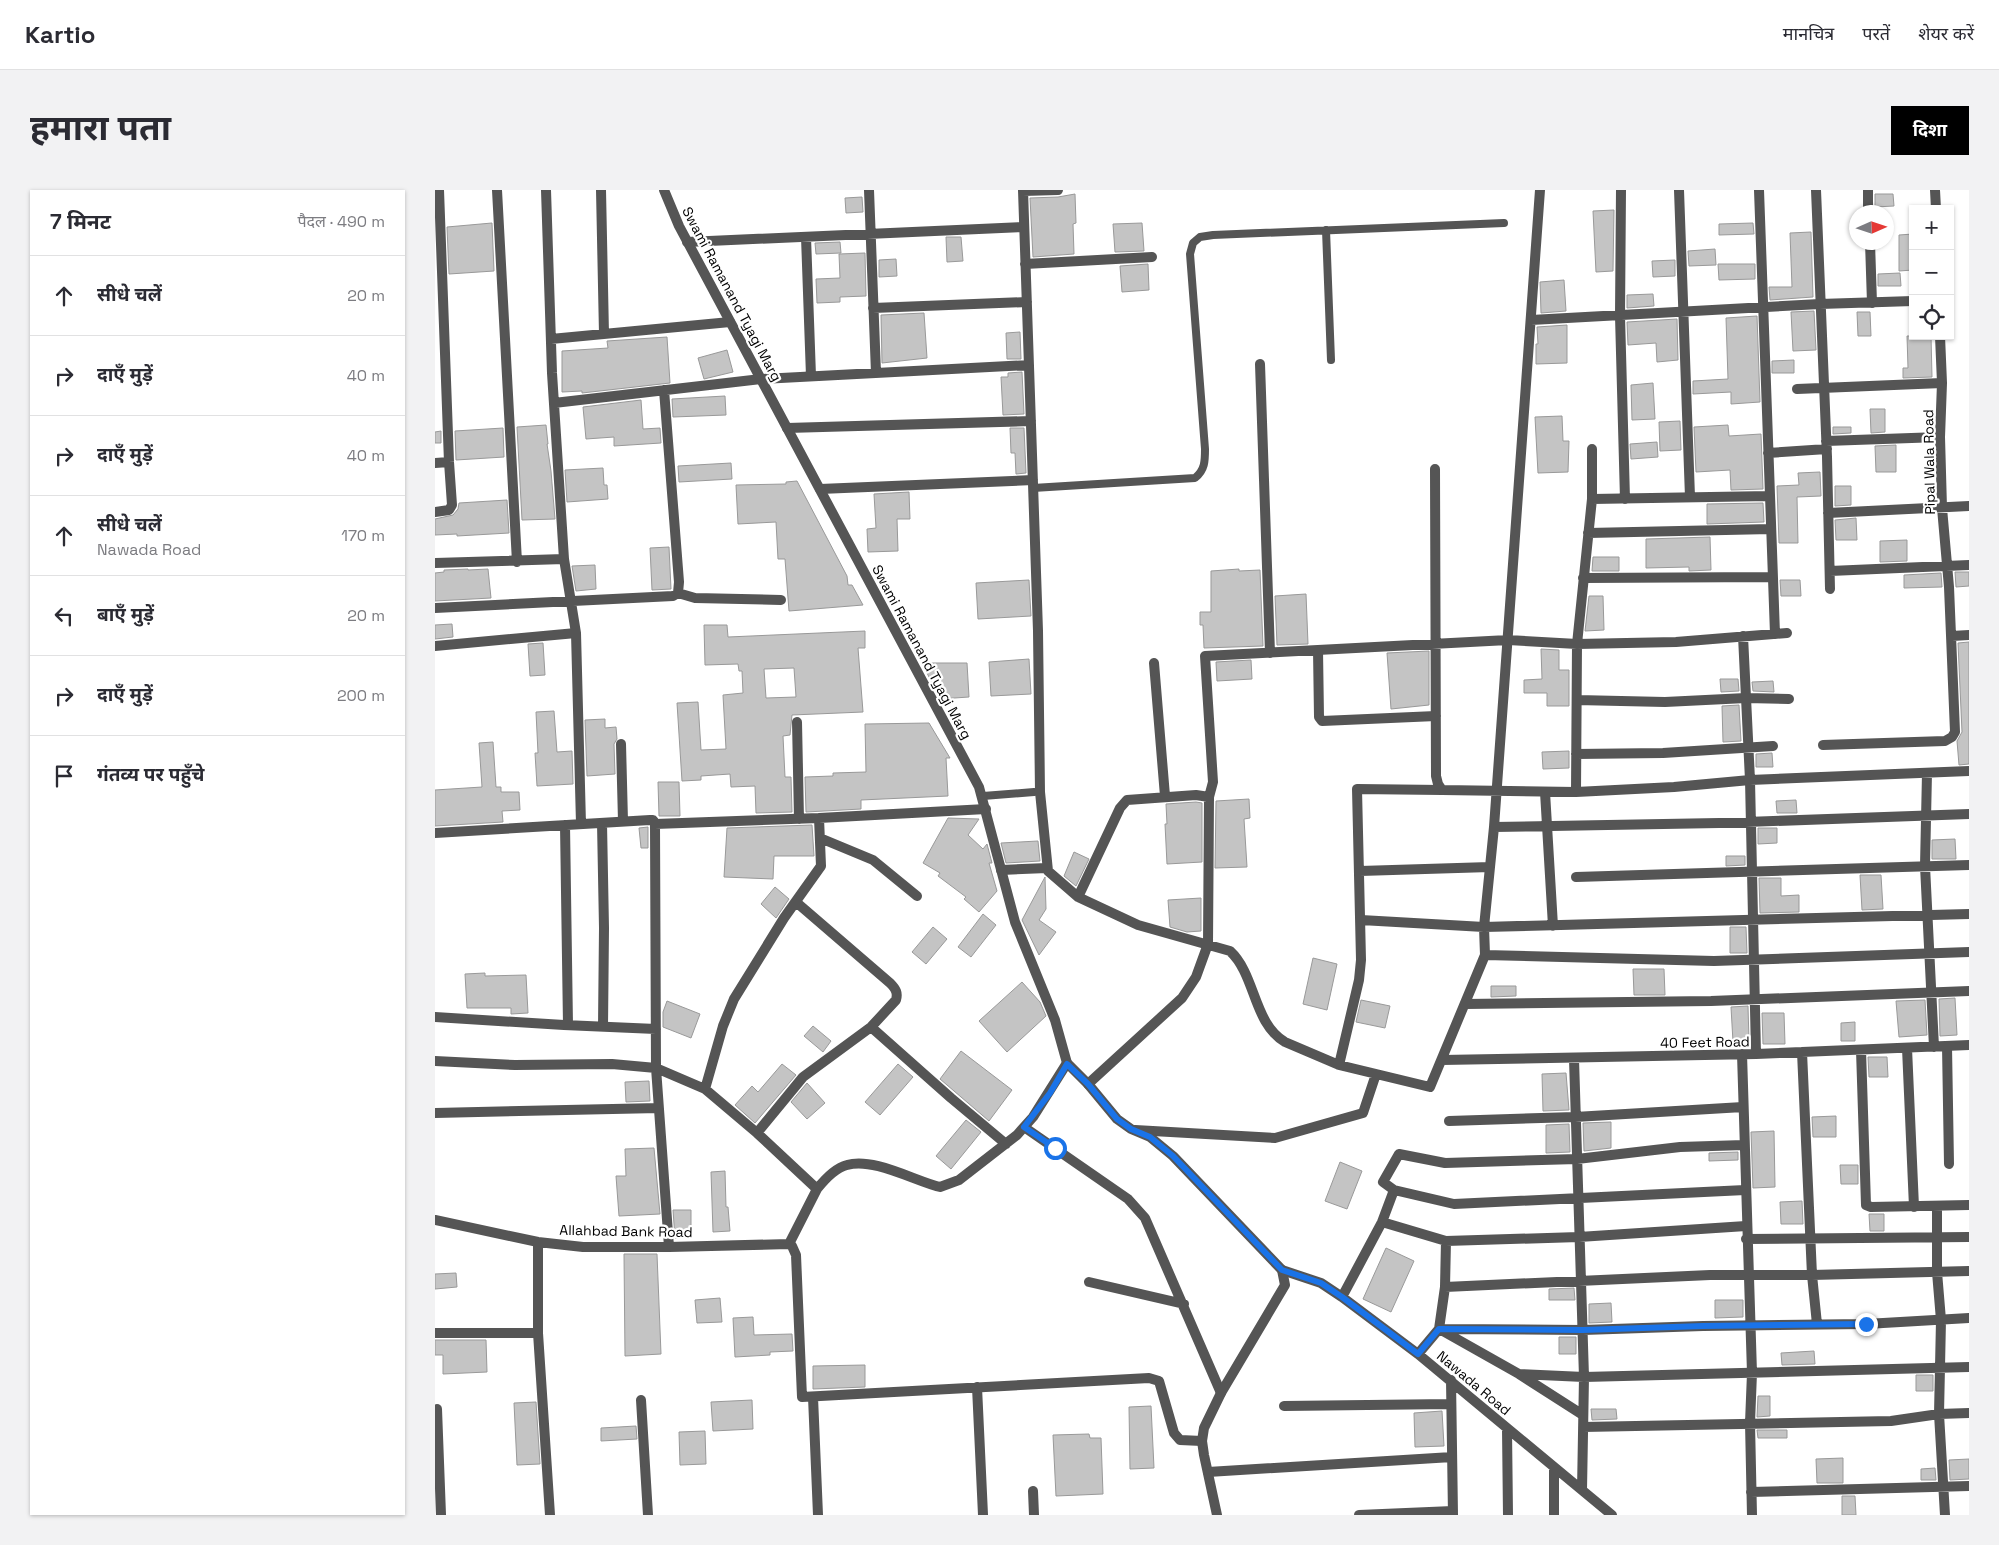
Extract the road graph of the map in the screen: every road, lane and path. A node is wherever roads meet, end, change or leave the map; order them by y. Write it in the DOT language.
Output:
graph roads {
  1 [pos="439,190"];
  2 [pos="497,190"];
  3 [pos="546,190"];
  4 [pos="601,190"];
  5 [pos="663,190"];
  6 [pos="869,190"];
  7 [pos="1058,190"];
  8 [pos="1540,190"];
  9 [pos="1621,190"];
  10 [pos="1679,190"];
  11 [pos="1759,190"];
  12 [pos="1816,190"];
  13 [pos="1868,190"];
  14 [pos="1935,190"];
  15 [pos="1023,191"];
  16 [pos="1869,205"];
  17 [pos="1936,205"];
  18 [pos="1504,223"];
  19 [pos="1024,227"];
  20 [pos="1325,230"];
  21 [pos="870,233"];
  22 [pos="806,237"];
  23 [pos="687,242"];
  24 [pos="1869,250"];
  25 [pos="1152,257"];
  26 [pos="1025,264"];
  27 [pos="1909,301"];
  28 [pos="1027,302"];
  29 [pos="1872,303"];
  30 [pos="1820,304"];
  31 [pos="873,308"];
  32 [pos="1763,308"];
  33 [pos="1683,312"];
  34 [pos="1620,316"];
  35 [pos="1531,320"];
  36 [pos="730,322"];
  37 [pos="604,334"];
  38 [pos="551,340"];
  39 [pos="1940,340"];
  40 [pos="1331,360"];
  41 [pos="1260,364"];
  42 [pos="1029,365"];
  43 [pos="876,373"];
  44 [pos="811,376"];
  45 [pos="761,379"];
  46 [pos="1942,383"];
  47 [pos="1824,388"];
  48 [pos="1797,389"];
  49 [pos="664,390"];
  50 [pos="554,403"];
  51 [pos="1031,421"];
  52 [pos="787,428"];
  53 [pos="1940,437"];
  54 [pos="1827,445"];
  55 [pos="1592,449"];
  56 [pos="1768,453"];
  57 [pos="449,462"];
  58 [pos="435,463"];
  59 [pos="1435,469"];
  60 [pos="1033,484"];
  61 [pos="819,489"];
  62 [pos="1769,496"];
  63 [pos="1690,497"];
  64 [pos="1625,498"];
  65 [pos="1592,499"];
  66 [pos="1969,506"];
  67 [pos="1942,508"];
  68 [pos="435,512"];
  69 [pos="1828,514"];
  70 [pos="1771,529"];
  71 [pos="1588,533"];
  72 [pos="564,560"];
  73 [pos="517,562"];
  74 [pos="435,563"];
  75 [pos="1947,565"];
  76 [pos="1969,565"];
  77 [pos="1830,571"];
  78 [pos="1772,577"];
  79 [pos="1583,578"];
  80 [pos="1830,589"];
  81 [pos="678,593"];
  82 [pos="781,600"];
  83 [pos="571,602"];
  84 [pos="435,608"];
  85 [pos="576,633"];
  86 [pos="1787,633"];
  87 [pos="1775,634"];
  88 [pos="1969,635"];
  89 [pos="1743,636"];
  90 [pos="1952,636"];
  91 [pos="1508,640"];
  92 [pos="1436,642"];
  93 [pos="1577,644"];
  94 [pos="435,646"];
  95 [pos="1318,650"];
  96 [pos="1270,652"];
  97 [pos="1154,664"];
  98 [pos="1746,698"];
  99 [pos="1789,699"];
  100 [pos="1577,700"];
  101 [pos="1436,716"];
  102 [pos="797,722"];
  103 [pos="621,744"];
  104 [pos="1823,745"];
  105 [pos="1773,746"];
  106 [pos="1749,747"];
  107 [pos="1576,754"];
  108 [pos="1969,771"];
  109 [pos="1927,773"];
  110 [pos="1750,780"];
  111 [pos="1442,790"];
  112 [pos="1497,791"];
  113 [pos="1034,792"];
  114 [pos="1545,792"];
  115 [pos="1576,792"];
  116 [pos="983,796"];
  117 [pos="1165,796"];
  118 [pos="1209,797"];
  119 [pos="986,809"];
  120 [pos="1969,814"];
  121 [pos="1925,815"];
  122 [pos="819,818"];
  123 [pos="799,819"];
  124 [pos="623,821"];
  125 [pos="1751,822"];
  126 [pos="602,823"];
  127 [pos="581,824"];
  128 [pos="655,824"];
  129 [pos="565,825"];
  130 [pos="1494,827"];
  131 [pos="1547,828"];
  132 [pos="435,833"];
  133 [pos="820,838"];
  134 [pos="1969,865"];
  135 [pos="1925,866"];
  136 [pos="1490,867"];
  137 [pos="1047,868"];
  138 [pos="1001,870"];
  139 [pos="1360,871"];
  140 [pos="1753,871"];
  141 [pos="1576,877"];
  142 [pos="917,896"];
  143 [pos="1078,897"];
  144 [pos="795,902"];
  145 [pos="1969,914"];
  146 [pos="1927,916"];
  147 [pos="1753,919"];
  148 [pos="1361,920"];
  149 [pos="1553,926"];
  150 [pos="1484,927"];
  151 [pos="1208,944"];
  152 [pos="1928,952"];
  153 [pos="1969,952"];
  154 [pos="1485,955"];
  155 [pos="1754,960"];
  156 [pos="1969,991"];
  157 [pos="1931,992"];
  158 [pos="1755,998"];
  159 [pos="1465,1004"];
  160 [pos="435,1017"];
  161 [pos="568,1026"];
  162 [pos="603,1027"];
  163 [pos="871,1027"];
  164 [pos="656,1029"];
  165 [pos="1969,1045"];
  166 [pos="1934,1046"];
  167 [pos="1947,1046"];
  168 [pos="1907,1048"];
  169 [pos="1861,1050"];
  170 [pos="1803,1052"];
  171 [pos="1742,1054"];
  172 [pos="1756,1054"];
  173 [pos="1574,1059"];
  174 [pos="1442,1060"];
  175 [pos="435,1061"];
  176 [pos="1067,1064"];
  177 [pos="1339,1065"];
  178 [pos="656,1068"];
  179 [pos="1376,1074"];
  180 [pos="1088,1084"];
  181 [pos="705,1089"];
  182 [pos="1743,1107"];
  183 [pos="659,1108"];
  184 [pos="435,1113"];
  185 [pos="1575,1117"];
  186 [pos="1449,1121"];
  187 [pos="1024,1127"];
  188 [pos="1131,1129"];
  189 [pos="757,1133"];
  190 [pos="1006,1144"];
  191 [pos="1744,1145"];
  192 [pos="1577,1159"];
  193 [pos="1949,1164"];
  194 [pos="817,1189"];
  195 [pos="1394,1190"];
  196 [pos="1745,1190"];
  197 [pos="1578,1198"];
  198 [pos="1969,1205"];
  199 [pos="1937,1206"];
  200 [pos="1914,1207"];
  201 [pos="435,1220"];
  202 [pos="1382,1222"];
  203 [pos="1746,1226"];
  204 [pos="1969,1236"];
  205 [pos="1579,1237"];
  206 [pos="1811,1238"];
  207 [pos="1937,1238"];
  208 [pos="1746,1240"];
  209 [pos="1446,1241"];
  210 [pos="538,1242"];
  211 [pos="789,1244"];
  212 [pos="669,1247"];
  213 [pos="1282,1270"];
  214 [pos="1969,1271"];
  215 [pos="1937,1272"];
  216 [pos="1749,1275"];
  217 [pos="1813,1275"];
  218 [pos="1089,1282"];
  219 [pos="1580,1282"];
  220 [pos="1445,1286"];
  221 [pos="1342,1297"];
  222 [pos="1184,1304"];
  223 [pos="1969,1318"];
  224 [pos="1941,1320"];
  225 [pos="1817,1324"];
  226 [pos="1750,1325"];
  227 [pos="1439,1329"];
  228 [pos="1583,1330"];
  229 [pos="435,1333"];
  230 [pos="538,1333"];
  231 [pos="1418,1354"];
  232 [pos="1969,1367"];
  233 [pos="1941,1368"];
  234 [pos="1752,1373"];
  235 [pos="1519,1374"];
  236 [pos="1584,1377"];
  237 [pos="1451,1380"];
  238 [pos="977,1387"];
  239 [pos="1221,1393"];
  240 [pos="813,1397"];
  241 [pos="641,1400"];
  242 [pos="1451,1404"];
  243 [pos="1284,1406"];
  244 [pos="437,1409"];
  245 [pos="1969,1413"];
  246 [pos="1939,1414"];
  247 [pos="1583,1416"];
  248 [pos="1750,1423"];
  249 [pos="1583,1427"];
  250 [pos="1507,1428"];
  251 [pos="1202,1441"];
  252 [pos="1452,1457"];
  253 [pos="1554,1468"];
  254 [pos="1208,1472"];
  255 [pos="1969,1486"];
  256 [pos="1943,1487"];
  257 [pos="1582,1490"];
  258 [pos="1033,1491"];
  259 [pos="1751,1492"];
  260 [pos="1453,1513"];
  261 [pos="441,1515"];
  262 [pos="550,1515"];
  263 [pos="647,1515"];
  264 [pos="818,1515"];
  265 [pos="983,1515"];
  266 [pos="1034,1515"];
  267 [pos="1217,1515"];
  268 [pos="1359,1515"];
  269 [pos="1508,1515"];
  270 [pos="1554,1515"];
  271 [pos="1613,1515"];
  272 [pos="1752,1515"];
  273 [pos="1945,1515"];
  1 -- 57 [label="street"];
  2 -- 73 [label="street"];
  3 -- 38 [label="street"];
  4 -- 37 [label="street"];
  5 -- 23 [label="street, Swami Ramanand Tyagi Marg"];
  6 -- 21 [label="street"];
  7 -- 15 [label="street"];
  8 -- 35 [label="street"];
  9 -- 34 [label="street"];
  10 -- 33 [label="street"];
  11 -- 32 [label="street"];
  12 -- 30 [label="street"];
  13 -- 16 [label="street"];
  14 -- 17 [label="street"];
  15 -- 19 [label="street"];
  18 -- 20 [label="lane"];
  19 -- 21 [label="street"];
  19 -- 26 [label="street"];
  20 -- 40 [label="lane"];
  20 -- 60 [label="lane"];
  21 -- 22 [label="street"];
  21 -- 31 [label="street"];
  22 -- 23 [label="street"];
  22 -- 44 [label="street"];
  23 -- 36 [label="street, Swami Ramanand Tyagi Marg"];
  24 -- 29 [label="street"];
  25 -- 26 [label="street"];
  26 -- 28 [label="street"];
  27 -- 29 [label="street"];
  28 -- 31 [label="street"];
  28 -- 42 [label="street"];
  29 -- 30 [label="street"];
  30 -- 32 [label="street"];
  30 -- 47 [label="street"];
  31 -- 43 [label="street"];
  32 -- 33 [label="street"];
  32 -- 56 [label="street"];
  33 -- 34 [label="street"];
  33 -- 63 [label="street"];
  34 -- 35 [label="street"];
  34 -- 64 [label="street"];
  35 -- 91 [label="street"];
  36 -- 37 [label="street"];
  36 -- 45 [label="street, Swami Ramanand Tyagi Marg"];
  37 -- 38 [label="street"];
  38 -- 50 [label="street"];
  39 -- 46 [label="street, Pipal Wala Road"];
  41 -- 96 [label="street"];
  42 -- 43 [label="street"];
  42 -- 51 [label="street"];
  43 -- 44 [label="street"];
  44 -- 45 [label="street"];
  45 -- 49 [label="street"];
  45 -- 52 [label="street, Swami Ramanand Tyagi Marg"];
  46 -- 47 [label="street"];
  46 -- 53 [label="street, Pipal Wala Road"];
  47 -- 48 [label="street"];
  47 -- 54 [label="street"];
  49 -- 50 [label="street"];
  49 -- 81 [label="street"];
  50 -- 72 [label="street"];
  51 -- 52 [label="street"];
  51 -- 60 [label="street"];
  52 -- 61 [label="street, Swami Ramanand Tyagi Marg"];
  53 -- 54 [label="street"];
  53 -- 67 [label="street, Pipal Wala Road"];
  54 -- 56 [label="street"];
  54 -- 69 [label="street"];
  55 -- 65 [label="street"];
  56 -- 62 [label="street"];
  57 -- 58 [label="street"];
  57 -- 68 [label="street"];
  59 -- 92 [label="street"];
  60 -- 61 [label="street"];
  60 -- 137 [label="street"];
  61 -- 116 [label="street, Swami Ramanand Tyagi Marg"];
  62 -- 63 [label="street"];
  62 -- 70 [label="street"];
  63 -- 64 [label="street"];
  64 -- 65 [label="street"];
  65 -- 71 [label="street"];
  66 -- 67 [label="street"];
  67 -- 69 [label="street"];
  67 -- 75 [label="street, Pipal Wala Road"];
  69 -- 77 [label="street"];
  70 -- 71 [label="street"];
  70 -- 78 [label="street"];
  71 -- 79 [label="street"];
  72 -- 73 [label="street"];
  72 -- 83 [label="street"];
  73 -- 74 [label="street"];
  75 -- 76 [label="street"];
  75 -- 77 [label="street"];
  75 -- 90 [label="street, Pipal Wala Road"];
  77 -- 80 [label="street"];
  78 -- 79 [label="street"];
  78 -- 87 [label="street"];
  79 -- 93 [label="street"];
  81 -- 82 [label="street"];
  81 -- 83 [label="street"];
  83 -- 84 [label="street"];
  83 -- 85 [label="street"];
  85 -- 94 [label="street"];
  85 -- 127 [label="street"];
  86 -- 87 [label="street"];
  87 -- 89 [label="street"];
  88 -- 90 [label="street"];
  89 -- 93 [label="street"];
  89 -- 98 [label="street"];
  90 -- 104 [label="street, Pipal Wala Road"];
  91 -- 92 [label="street"];
  91 -- 93 [label="street"];
  91 -- 112 [label="street"];
  92 -- 95 [label="street"];
  92 -- 101 [label="street"];
  93 -- 100 [label="street"];
  95 -- 96 [label="street"];
  95 -- 101 [label="street"];
  96 -- 118 [label="street"];
  97 -- 117 [label="street"];
  98 -- 99 [label="street"];
  98 -- 100 [label="street"];
  98 -- 106 [label="street"];
  100 -- 107 [label="street"];
  101 -- 111 [label="street"];
  102 -- 123 [label="street"];
  103 -- 124 [label="street"];
  105 -- 106 [label="street"];
  106 -- 107 [label="street"];
  106 -- 110 [label="street"];
  107 -- 115 [label="street"];
  108 -- 109 [label="street"];
  109 -- 110 [label="street"];
  109 -- 121 [label="street"];
  110 -- 115 [label="street"];
  110 -- 125 [label="street"];
  111 -- 112 [label="street"];
  111 -- 139 [label="street"];
  112 -- 114 [label="street"];
  112 -- 130 [label="street"];
  113 -- 116 [label="lane"];
  114 -- 115 [label="street"];
  114 -- 131 [label="street"];
  116 -- 119 [label="street, Swami Ramanand Tyagi Marg"];
  117 -- 118 [label="street"];
  117 -- 143 [label="street"];
  118 -- 151 [label="street"];
  119 -- 122 [label="street"];
  119 -- 138 [label="street, Swami Ramanand Tyagi Marg"];
  120 -- 121 [label="street"];
  121 -- 125 [label="street"];
  121 -- 135 [label="street"];
  122 -- 123 [label="street"];
  122 -- 133 [label="street"];
  123 -- 128 [label="street"];
  124 -- 126 [label="street"];
  124 -- 128 [label="street"];
  125 -- 131 [label="street"];
  125 -- 140 [label="street"];
  126 -- 127 [label="street"];
  126 -- 162 [label="street"];
  127 -- 129 [label="street"];
  128 -- 164 [label="street"];
  129 -- 132 [label="street"];
  129 -- 161 [label="street"];
  130 -- 131 [label="street"];
  130 -- 136 [label="street"];
  131 -- 149 [label="street"];
  133 -- 142 [label="street"];
  133 -- 144 [label="street"];
  134 -- 135 [label="street"];
  135 -- 140 [label="street"];
  135 -- 146 [label="street"];
  136 -- 139 [label="street"];
  136 -- 150 [label="street"];
  137 -- 138 [label="street"];
  137 -- 143 [label="street"];
  138 -- 176 [label="street, Swami Ramanand Tyagi Marg"];
  139 -- 148 [label="street"];
  140 -- 141 [label="street"];
  140 -- 147 [label="street"];
  143 -- 151 [label="street"];
  144 -- 163 [label="street"];
  144 -- 181 [label="street"];
  145 -- 146 [label="street"];
  146 -- 147 [label="street"];
  146 -- 152 [label="street"];
  147 -- 149 [label="street"];
  147 -- 155 [label="street"];
  148 -- 150 [label="street"];
  148 -- 177 [label="street"];
  149 -- 150 [label="street"];
  150 -- 154 [label="street"];
  151 -- 177 [label="street"];
  151 -- 180 [label="street"];
  152 -- 153 [label="street"];
  152 -- 155 [label="street"];
  152 -- 157 [label="street"];
  154 -- 155 [label="street"];
  154 -- 159 [label="street"];
  155 -- 158 [label="street"];
  156 -- 157 [label="street"];
  157 -- 158 [label="street"];
  157 -- 166 [label="street"];
  158 -- 159 [label="street"];
  158 -- 172 [label="street"];
  159 -- 174 [label="street"];
  160 -- 161 [label="street"];
  161 -- 162 [label="street"];
  162 -- 164 [label="street"];
  163 -- 189 [label="street"];
  163 -- 190 [label="street"];
  164 -- 178 [label="street"];
  165 -- 167 [label="street, 40 Feet Road"];
  166 -- 167 [label="street, 40 Feet Road"];
  166 -- 168 [label="street, 40 Feet Road"];
  167 -- 193 [label="street"];
  168 -- 169 [label="street, 40 Feet Road"];
  168 -- 200 [label="street"];
  169 -- 170 [label="street, 40 Feet Road"];
  169 -- 200 [label="street"];
  170 -- 172 [label="street, 40 Feet Road"];
  170 -- 206 [label="street"];
  171 -- 172 [label="street, 40 Feet Road"];
  171 -- 173 [label="street, 40 Feet Road"];
  171 -- 182 [label="street"];
  173 -- 174 [label="street, 40 Feet Road"];
  173 -- 185 [label="street"];
  174 -- 179 [label="street"];
  175 -- 178 [label="street"];
  176 -- 180 [label="street"];
  176 -- 187 [label="street"];
  177 -- 179 [label="street"];
  178 -- 181 [label="street"];
  178 -- 183 [label="street"];
  179 -- 188 [label="street"];
  180 -- 188 [label="street"];
  181 -- 189 [label="street"];
  182 -- 185 [label="street"];
  182 -- 191 [label="street"];
  183 -- 184 [label="street"];
  183 -- 212 [label="street"];
  185 -- 186 [label="street"];
  185 -- 192 [label="street"];
  187 -- 190 [label="street"];
  187 -- 222 [label="street"];
  188 -- 213 [label="street, Nawada Road"];
  189 -- 194 [label="street"];
  190 -- 194 [label="street"];
  191 -- 192 [label="street"];
  191 -- 196 [label="street"];
  192 -- 195 [label="street"];
  192 -- 197 [label="street"];
  194 -- 211 [label="street"];
  195 -- 197 [label="street"];
  195 -- 202 [label="street"];
  196 -- 197 [label="street"];
  196 -- 203 [label="street"];
  197 -- 205 [label="street"];
  198 -- 199 [label="street"];
  199 -- 200 [label="street"];
  199 -- 207 [label="street"];
  201 -- 210 [label="street, Allahbad Bank Road"];
  202 -- 209 [label="street"];
  202 -- 221 [label="street"];
  203 -- 205 [label="street"];
  203 -- 208 [label="street"];
  204 -- 207 [label="street"];
  205 -- 209 [label="street"];
  205 -- 219 [label="street"];
  206 -- 207 [label="street"];
  206 -- 208 [label="street"];
  206 -- 217 [label="street"];
  207 -- 215 [label="street"];
  208 -- 216 [label="street"];
  209 -- 220 [label="street"];
  210 -- 212 [label="street, Allahbad Bank Road"];
  210 -- 230 [label="street"];
  211 -- 212 [label="street, Allahbad Bank Road"];
  211 -- 240 [label="street"];
  213 -- 221 [label="street, Nawada Road"];
  213 -- 239 [label="street"];
  214 -- 215 [label="street"];
  215 -- 217 [label="street"];
  215 -- 224 [label="street"];
  216 -- 217 [label="street"];
  216 -- 219 [label="street"];
  216 -- 226 [label="street"];
  217 -- 225 [label="street"];
  218 -- 222 [label="street"];
  219 -- 220 [label="street"];
  219 -- 228 [label="street"];
  220 -- 227 [label="street"];
  221 -- 231 [label="street, Nawada Road"];
  222 -- 239 [label="street"];
  223 -- 224 [label="street"];
  224 -- 225 [label="street"];
  224 -- 233 [label="street"];
  225 -- 226 [label="street"];
  226 -- 228 [label="street"];
  226 -- 234 [label="street"];
  227 -- 228 [label="street"];
  227 -- 231 [label="street"];
  227 -- 235 [label="street"];
  228 -- 236 [label="street"];
  229 -- 230 [label="street"];
  230 -- 262 [label="street"];
  231 -- 237 [label="street, Nawada Road"];
  232 -- 233 [label="street"];
  233 -- 234 [label="street"];
  233 -- 246 [label="street"];
  234 -- 236 [label="street"];
  234 -- 248 [label="street"];
  235 -- 236 [label="street"];
  235 -- 247 [label="street"];
  236 -- 247 [label="street"];
  237 -- 242 [label="street"];
  237 -- 250 [label="street, Nawada Road"];
  238 -- 240 [label="street"];
  238 -- 251 [label="street"];
  238 -- 265 [label="street"];
  239 -- 251 [label="street"];
  240 -- 264 [label="street"];
  241 -- 263 [label="street"];
  242 -- 243 [label="street"];
  242 -- 252 [label="street"];
  244 -- 261 [label="street"];
  245 -- 246 [label="street"];
  246 -- 248 [label="street"];
  246 -- 256 [label="street"];
  247 -- 249 [label="street"];
  248 -- 249 [label="street"];
  248 -- 259 [label="street"];
  249 -- 257 [label="street"];
  250 -- 253 [label="street, Nawada Road"];
  250 -- 269 [label="street"];
  251 -- 254 [label="street"];
  252 -- 254 [label="street"];
  252 -- 260 [label="street"];
  253 -- 257 [label="street, Nawada Road"];
  253 -- 270 [label="street"];
  254 -- 267 [label="street"];
  255 -- 256 [label="street"];
  256 -- 259 [label="street"];
  256 -- 273 [label="street"];
  257 -- 271 [label="street, Nawada Road"];
  258 -- 266 [label="street"];
  259 -- 272 [label="street"];
  260 -- 268 [label="street"];
}
